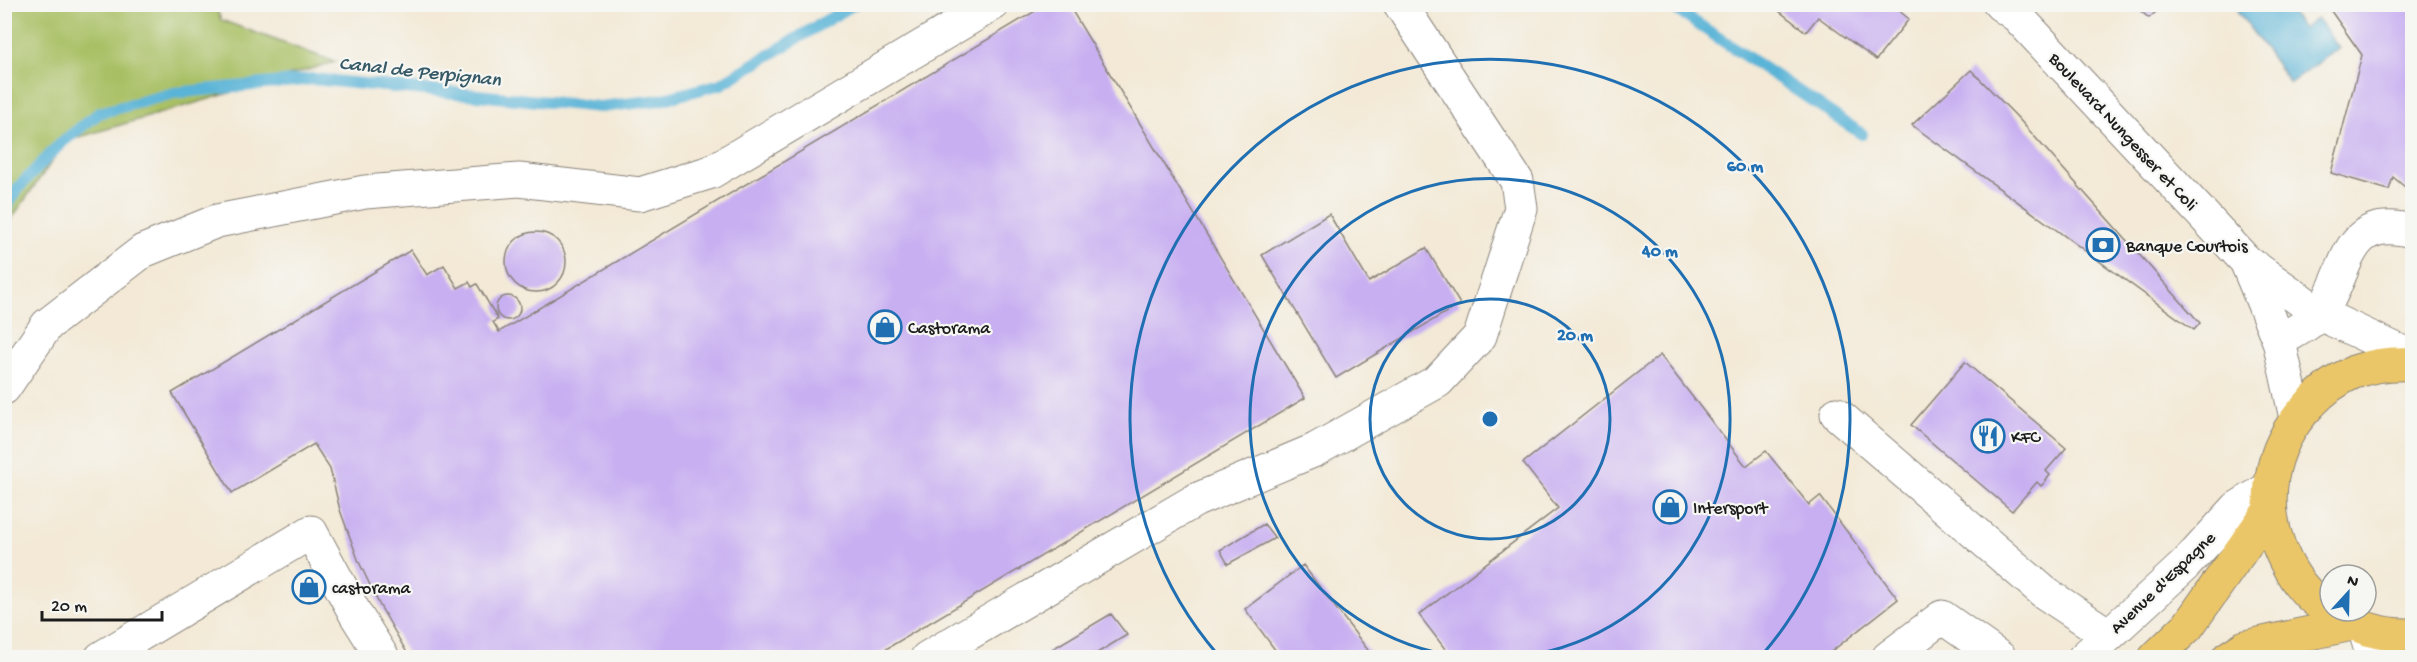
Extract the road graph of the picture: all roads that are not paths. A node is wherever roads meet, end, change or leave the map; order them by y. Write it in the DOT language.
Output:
graph roads {
  1 [pos="993,4"];
  2 [pos="1400,4"];
  3 [pos="2000,4"];
  4 [pos="2412,231"];
  5 [pos="2246,261"];
  6 [pos="2320,314"];
  7 [pos="2279,341"];
  8 [pos="2412,357"];
  9 [pos="2412,364"];
  10 [pos="4,388"];
  11 [pos="1837,414"];
  12 [pos="2296,418"];
  13 [pos="2270,499"];
  14 [pos="2107,634"];
  15 [pos="2412,635"];
  16 [pos="2363,637"];
  17 [pos="101,657"];
  18 [pos="383,657"];
  19 [pos="927,657"];
  20 [pos="1888,657"];
  21 [pos="2000,657"];
  22 [pos="2084,657"];
  23 [pos="2155,657"];
  24 [pos="2228,657"];
  1 -- 10 [label="street"];
  2 -- 19 [label="street"];
  3 -- 5 [label="street, Boulevard Nungesser et Coli"];
  4 -- 6 [label="street"];
  5 -- 6 [label="street, Boulevard Nungesser et Coli"];
  5 -- 7 [label="street, Boulevard Nungesser et Coli"];
  6 -- 7 [label="street"];
  6 -- 8 [label="street, Boulevard Nungesser et Coli"];
  7 -- 12 [label="street, Boulevard Nungesser et Coli"];
  9 -- 12 [label="main road"];
  11 -- 14 [label="street"];
  12 -- 13 [label="main road"];
  13 -- 14 [label="street, Avenue d'Espagne"];
  13 -- 16 [label="main road"];
  13 -- 23 [label="main road, Avenue d'Espagne"];
  14 -- 22 [label="street, Avenue d'Espagne"];
  15 -- 16 [label="main road"];
  16 -- 24 [label="main road"];
  17 -- 18 [label="street"];
  20 -- 21 [label="street"];
}
